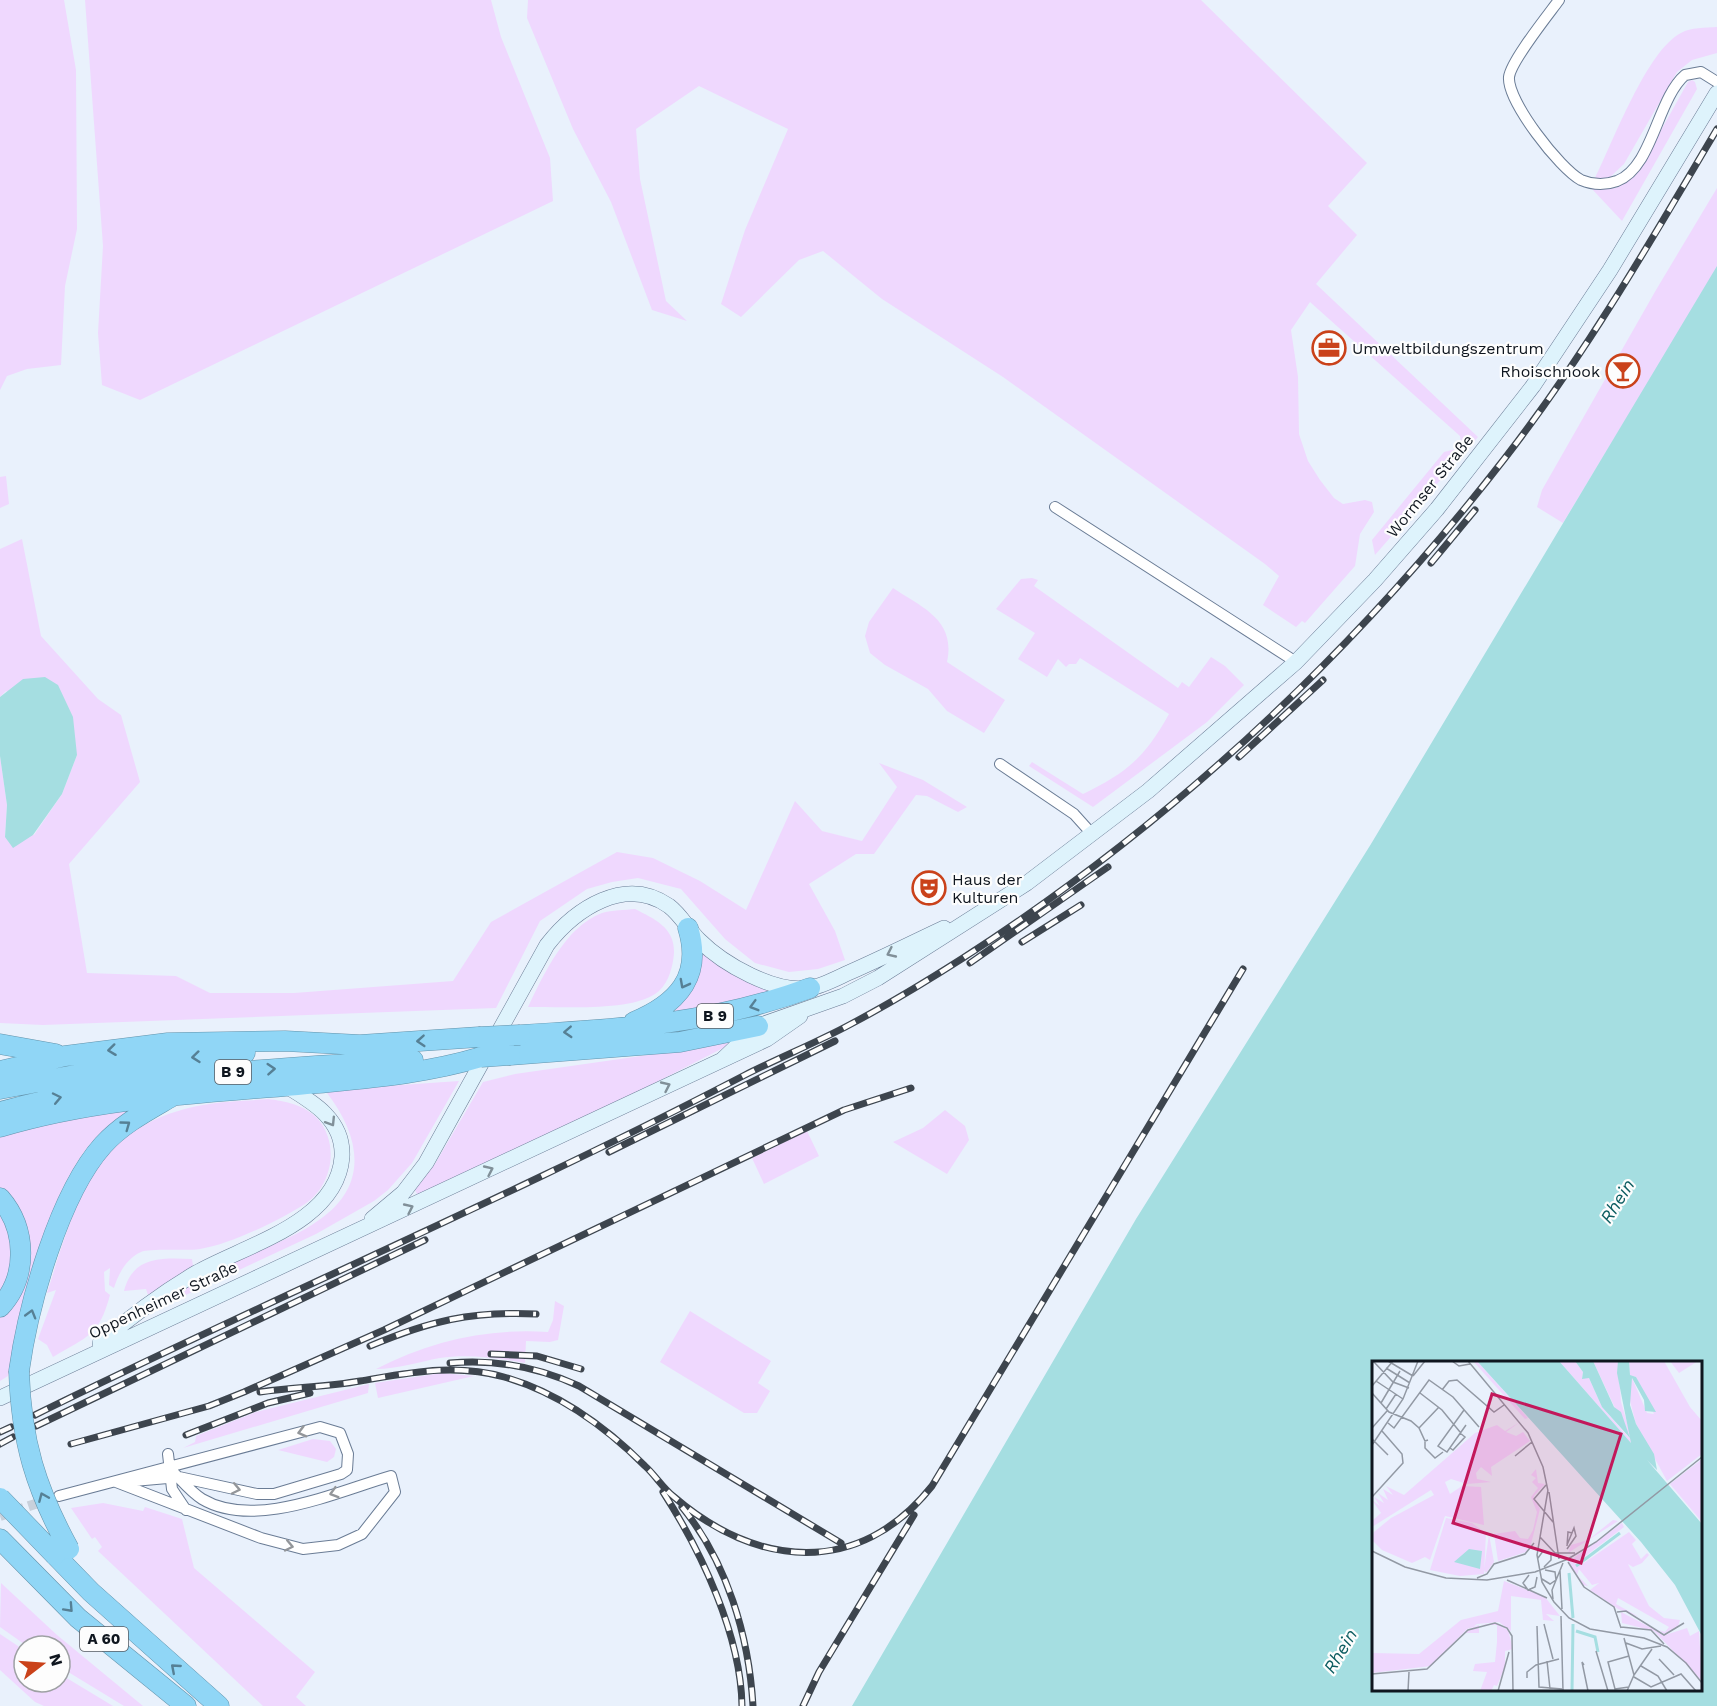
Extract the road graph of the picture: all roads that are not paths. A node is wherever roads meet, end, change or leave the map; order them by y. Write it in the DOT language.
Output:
graph roads {
  1 [pos="1559,0"];
  2 [pos="1717,82"];
  3 [pos="1717,93"];
  4 [pos="1055,507"];
  5 [pos="1296,662"];
  6 [pos="1000,764"];
  7 [pos="1092,834"];
  8 [pos="982,911"];
  9 [pos="688,928"];
  10 [pos="810,988"];
  11 [pos="806,1010"];
  12 [pos="758,1026"];
  13 [pos="617,1029"];
  14 [pos="0,1044"];
  15 [pos="338,1045"];
  16 [pos="65,1056"];
  17 [pos="472,1059"];
  18 [pos="723,1059"];
  19 [pos="0,1071"];
  20 [pos="286,1086"];
  21 [pos="0,1089"];
  22 [pos="173,1095"];
  23 [pos="0,1112"];
  24 [pos="0,1127"];
  25 [pos="0,1198"];
  26 [pos="342,1237"];
  27 [pos="0,1307"];
  28 [pos="84,1356"];
  29 [pos="0,1398"];
  30 [pos="168,1454"];
  31 [pos="168,1467"];
  32 [pos="174,1478"];
  33 [pos="116,1482"];
  34 [pos="59,1496"];
  35 [pos="0,1498"];
  36 [pos="189,1512"];
  37 [pos="0,1539"];
  38 [pos="62,1552"];
  39 [pos="186,1706"];
  40 [pos="219,1706"];
  1 -- 2 [label="street"];
  3 -- 5 [label="main road, Wormser Straße"];
  4 -- 5 [label="street"];
  5 -- 7 [label="main road, Wormser Straße"];
  6 -- 7 [label="street"];
  7 -- 8 [label="main road, Wormser Straße"];
  8 -- 10 [label="main road, one-way"];
  8 -- 11 [label="main road"];
  9 -- 10 [label="main road"];
  9 -- 13 [label="highway, one-way"];
  9 -- 26 [label="main road"];
  10 -- 13 [label="highway, B 9, one-way"];
  11 -- 12 [label="main road"];
  11 -- 18 [label="main road"];
  12 -- 17 [label="highway, B 9, bridge"];
  12 -- 18 [label="main road"];
  13 -- 15 [label="highway, B 9, one-way, bridge"];
  14 -- 16 [label="highway"];
  15 -- 16 [label="highway, one-way"];
  15 -- 21 [label="highway, B 9, one-way"];
  16 -- 19 [label="highway"];
  17 -- 20 [label="highway"];
  23 -- 17 [label="highway, B 9, one-way"];
  26 -- 18 [label="main road, one-way"];
  20 -- 22 [label="highway"];
  20 -- 28 [label="main road, one-way"];
  22 -- 24 [label="highway"];
  38 -- 22 [label="highway, one-way, bridge"];
  25 -- 27 [label="highway"];
  26 -- 28 [label="main road, Oppenheimer Straße"];
  28 -- 29 [label="main road, Oppenheimer Straße"];
  30 -- 31 [label="street"];
  31 -- 32 [label="street"];
  32 -- 31 [label="street, one-way"];
  31 -- 33 [label="street"];
  32 -- 33 [label="street"];
  32 -- 36 [label="street"];
  36 -- 32 [label="street, one-way"];
  33 -- 34 [label="street"];
  33 -- 36 [label="street"];
  35 -- 38 [label="highway, A 60, bridge"];
  37 -- 39 [label="highway, A 60, one-way"];
  40 -- 38 [label="highway, A 60, one-way"];
}
